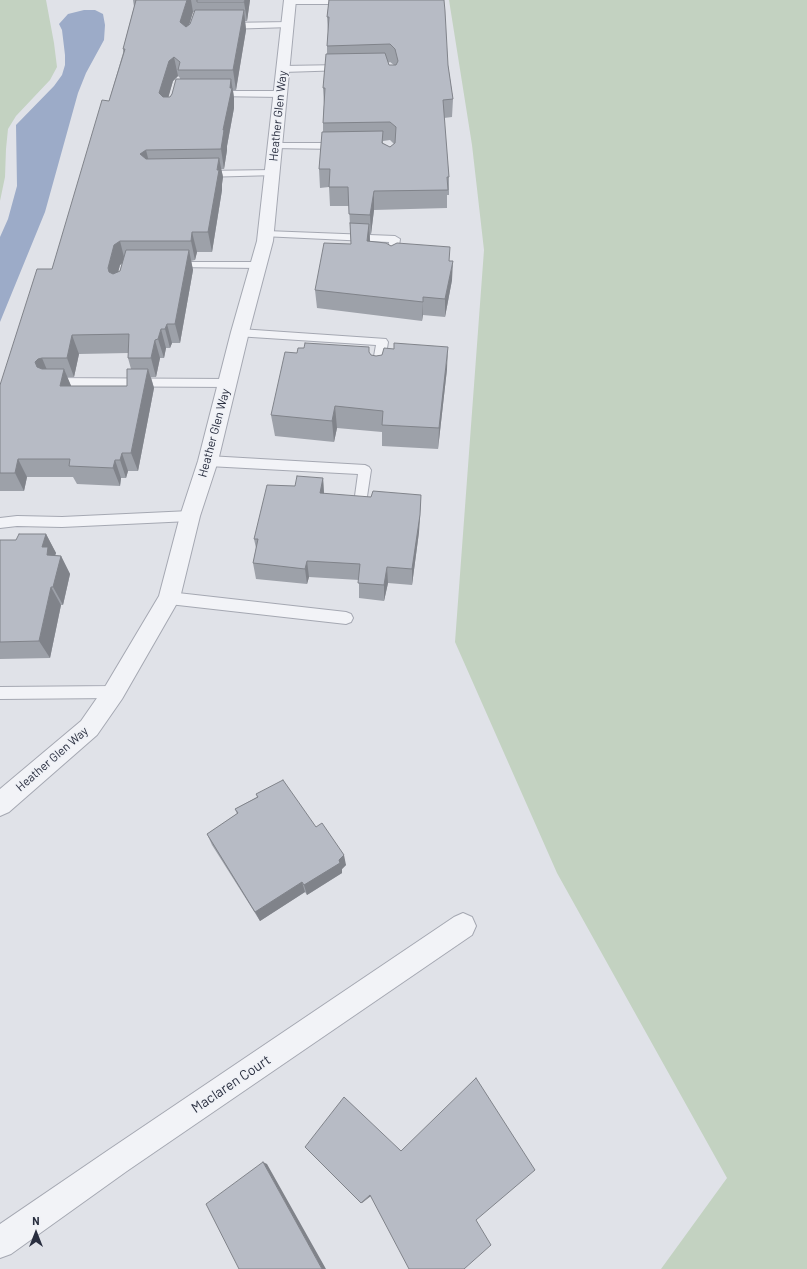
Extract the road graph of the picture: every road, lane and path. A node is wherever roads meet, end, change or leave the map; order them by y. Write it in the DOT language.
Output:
graph roads {
  1 [pos="290,1"];
  2 [pos="354,2"];
  3 [pos="288,25"];
  4 [pos="217,26"];
  5 [pos="352,68"];
  6 [pos="283,69"];
  7 [pos="205,94"];
  8 [pos="281,94"];
  9 [pos="275,146"];
  10 [pos="352,146"];
  11 [pos="273,173"];
  12 [pos="197,174"];
  13 [pos="266,234"];
  14 [pos="392,260"];
  15 [pos="165,265"];
  16 [pos="259,265"];
  17 [pos="240,333"];
  18 [pos="377,372"];
  19 [pos="50,382"];
  20 [pos="228,383"];
  21 [pos="208,461"];
  22 [pos="360,503"];
  23 [pos="190,516"];
  24 [pos="0,523"];
  25 [pos="169,598"];
  26 [pos="346,618"];
  27 [pos="114,692"];
  28 [pos="0,693"];
  29 [pos="0,804"];
  30 [pos="463,926"];
  31 [pos="0,1244"];
  1 -- 2 [label="lane"];
  1 -- 3 [label="street, Heather Glen Way"];
  3 -- 4 [label="lane"];
  3 -- 6 [label="street, Heather Glen Way"];
  5 -- 6 [label="lane"];
  6 -- 8 [label="street, Heather Glen Way"];
  7 -- 8 [label="lane"];
  8 -- 9 [label="street, Heather Glen Way"];
  9 -- 10 [label="lane"];
  9 -- 11 [label="street, Heather Glen Way"];
  11 -- 12 [label="lane"];
  11 -- 13 [label="street, Heather Glen Way"];
  13 -- 14 [label="lane"];
  13 -- 16 [label="street, Heather Glen Way"];
  15 -- 16 [label="lane"];
  16 -- 17 [label="street, Heather Glen Way"];
  17 -- 18 [label="lane"];
  17 -- 20 [label="street, Heather Glen Way"];
  19 -- 20 [label="lane"];
  20 -- 21 [label="street, Heather Glen Way"];
  21 -- 22 [label="lane"];
  21 -- 23 [label="street, Heather Glen Way"];
  23 -- 24 [label="lane"];
  23 -- 25 [label="street, Heather Glen Way"];
  25 -- 26 [label="lane"];
  25 -- 27 [label="street, Heather Glen Way"];
  27 -- 28 [label="lane"];
  27 -- 29 [label="street, Heather Glen Way"];
  30 -- 31 [label="street, Maclaren Court"];
}
